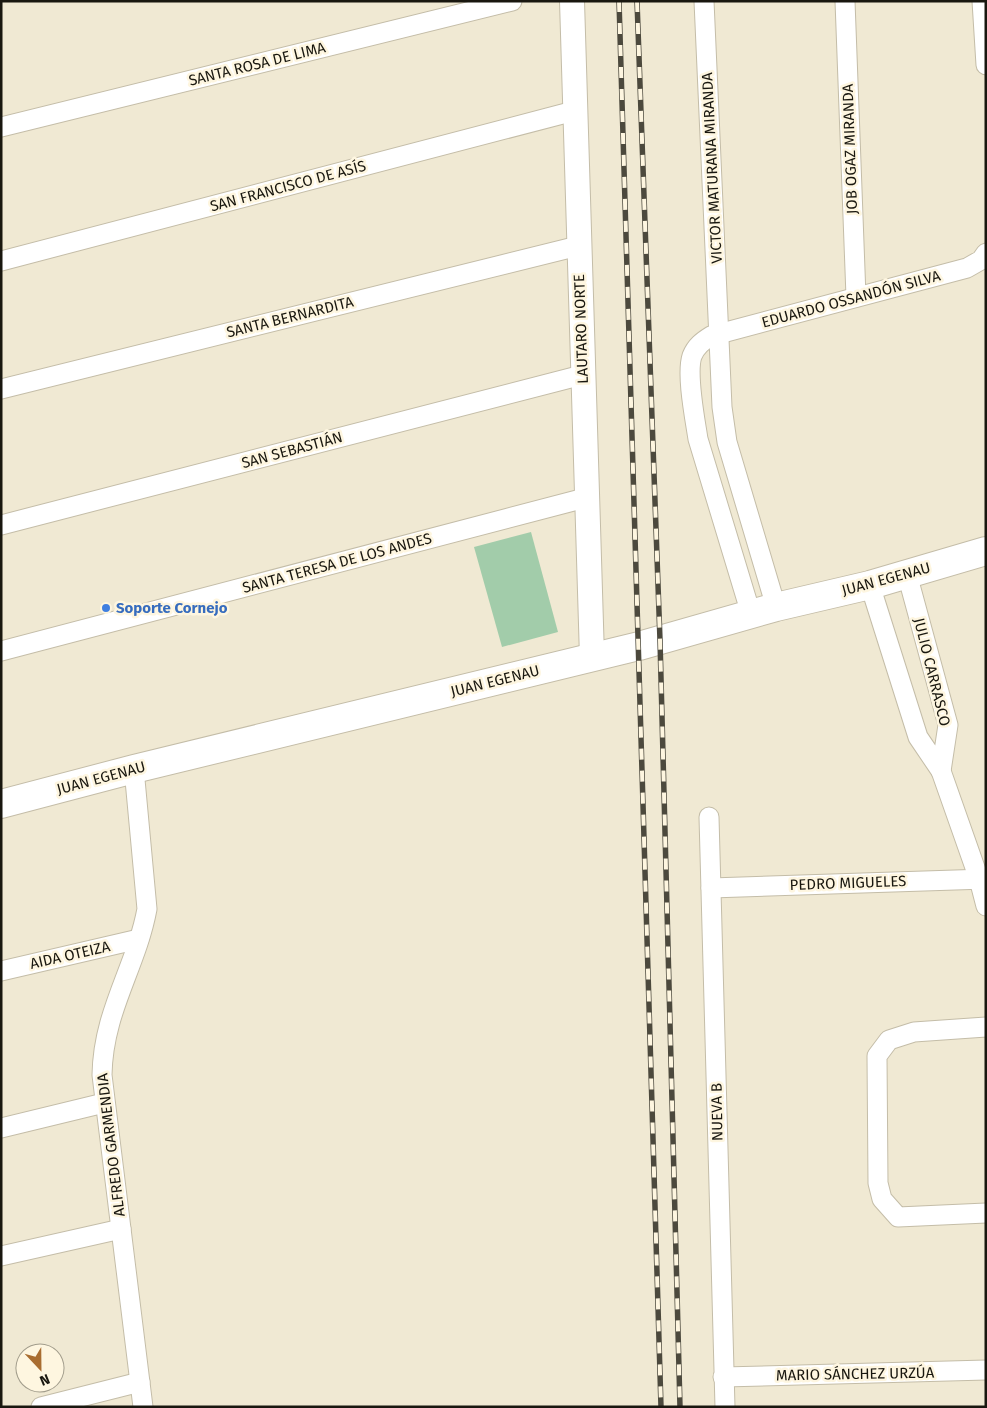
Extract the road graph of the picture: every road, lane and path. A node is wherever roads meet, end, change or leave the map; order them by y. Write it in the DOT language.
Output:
graph roads {
  1 [pos="512,1"];
  2 [pos="572,1"];
  3 [pos="704,1"];
  4 [pos="845,1"];
  5 [pos="982,1"];
  6 [pos="986,65"];
  7 [pos="574,111"];
  8 [pos="1,127"];
  9 [pos="578,246"];
  10 [pos="983,257"];
  11 [pos="1,261"];
  12 [pos="856,297"];
  13 [pos="720,334"];
  14 [pos="582,375"];
  15 [pos="1,389"];
  16 [pos="585,498"];
  17 [pos="1,525"];
  18 [pos="986,551"];
  19 [pos="907,574"];
  20 [pos="870,585"];
  21 [pos="764,611"];
  22 [pos="1,651"];
  23 [pos="592,657"];
  24 [pos="134,769"];
  25 [pos="941,771"];
  26 [pos="1,804"];
  27 [pos="709,817"];
  28 [pos="982,879"];
  29 [pos="711,888"];
  30 [pos="986,906"];
  31 [pos="139,939"];
  32 [pos="1,972"];
  33 [pos="986,1028"];
  34 [pos="104,1103"];
  35 [pos="1,1128"];
  36 [pos="986,1213"];
  37 [pos="121,1229"];
  38 [pos="1,1256"];
  39 [pos="986,1370"];
  40 [pos="724,1377"];
  41 [pos="140,1382"];
  42 [pos="41,1407"];
  43 [pos="143,1407"];
  44 [pos="725,1407"];
  1 -- 8 [label="street, SANTA ROSA DE LIMA"];
  2 -- 7 [label="street, LAUTARO NORTE"];
  3 -- 13 [label="street, VICTOR MATURANA MIRANDA"];
  4 -- 12 [label="street, JOB OGAZ MIRANDA"];
  5 -- 6 [label="street"];
  7 -- 9 [label="street, LAUTARO NORTE"];
  7 -- 11 [label="street, SAN FRANCISCO DE ASÍS"];
  9 -- 14 [label="street, LAUTARO NORTE"];
  9 -- 15 [label="street, SANTA BERNARDITA"];
  10 -- 12 [label="street, EDUARDO OSSANDÓN SILVA"];
  12 -- 13 [label="street, EDUARDO OSSANDÓN SILVA"];
  13 -- 21 [label="street, VICTOR MATURANA MIRANDA"];
  13 -- 21 [label="street"];
  14 -- 16 [label="street, LAUTARO NORTE"];
  14 -- 17 [label="street, SAN SEBASTIÁN"];
  16 -- 22 [label="street, SANTA TERESA DE LOS ANDES"];
  16 -- 23 [label="street, LAUTARO NORTE"];
  18 -- 19 [label="main road, JUAN EGENAU"];
  19 -- 20 [label="main road, JUAN EGENAU"];
  19 -- 25 [label="street, JULIO CARRASCO"];
  20 -- 21 [label="main road, JUAN EGENAU"];
  20 -- 25 [label="street, JULIO CARRASCO"];
  21 -- 23 [label="main road, JUAN EGENAU"];
  23 -- 24 [label="main road, JUAN EGENAU"];
  24 -- 26 [label="main road, JUAN EGENAU"];
  24 -- 31 [label="street, ALFREDO GARMENDIA"];
  25 -- 28 [label="street, JULIO CARRASCO"];
  27 -- 29 [label="street, NUEVA B"];
  28 -- 29 [label="street, PEDRO MIGUELES"];
  28 -- 30 [label="street, JULIO CARRASCO"];
  29 -- 40 [label="street, NUEVA B"];
  31 -- 32 [label="street, AIDA OTEIZA"];
  31 -- 34 [label="street, ALFREDO GARMENDIA"];
  33 -- 36 [label="street"];
  34 -- 35 [label="street"];
  34 -- 37 [label="street, ALFREDO GARMENDIA"];
  37 -- 38 [label="street"];
  37 -- 41 [label="street, ALFREDO GARMENDIA"];
  39 -- 40 [label="street, MARIO SÁNCHEZ URZÚA"];
  40 -- 44 [label="street, NUEVA B"];
  41 -- 42 [label="street"];
  41 -- 43 [label="street, ALFREDO GARMENDIA"];
}
